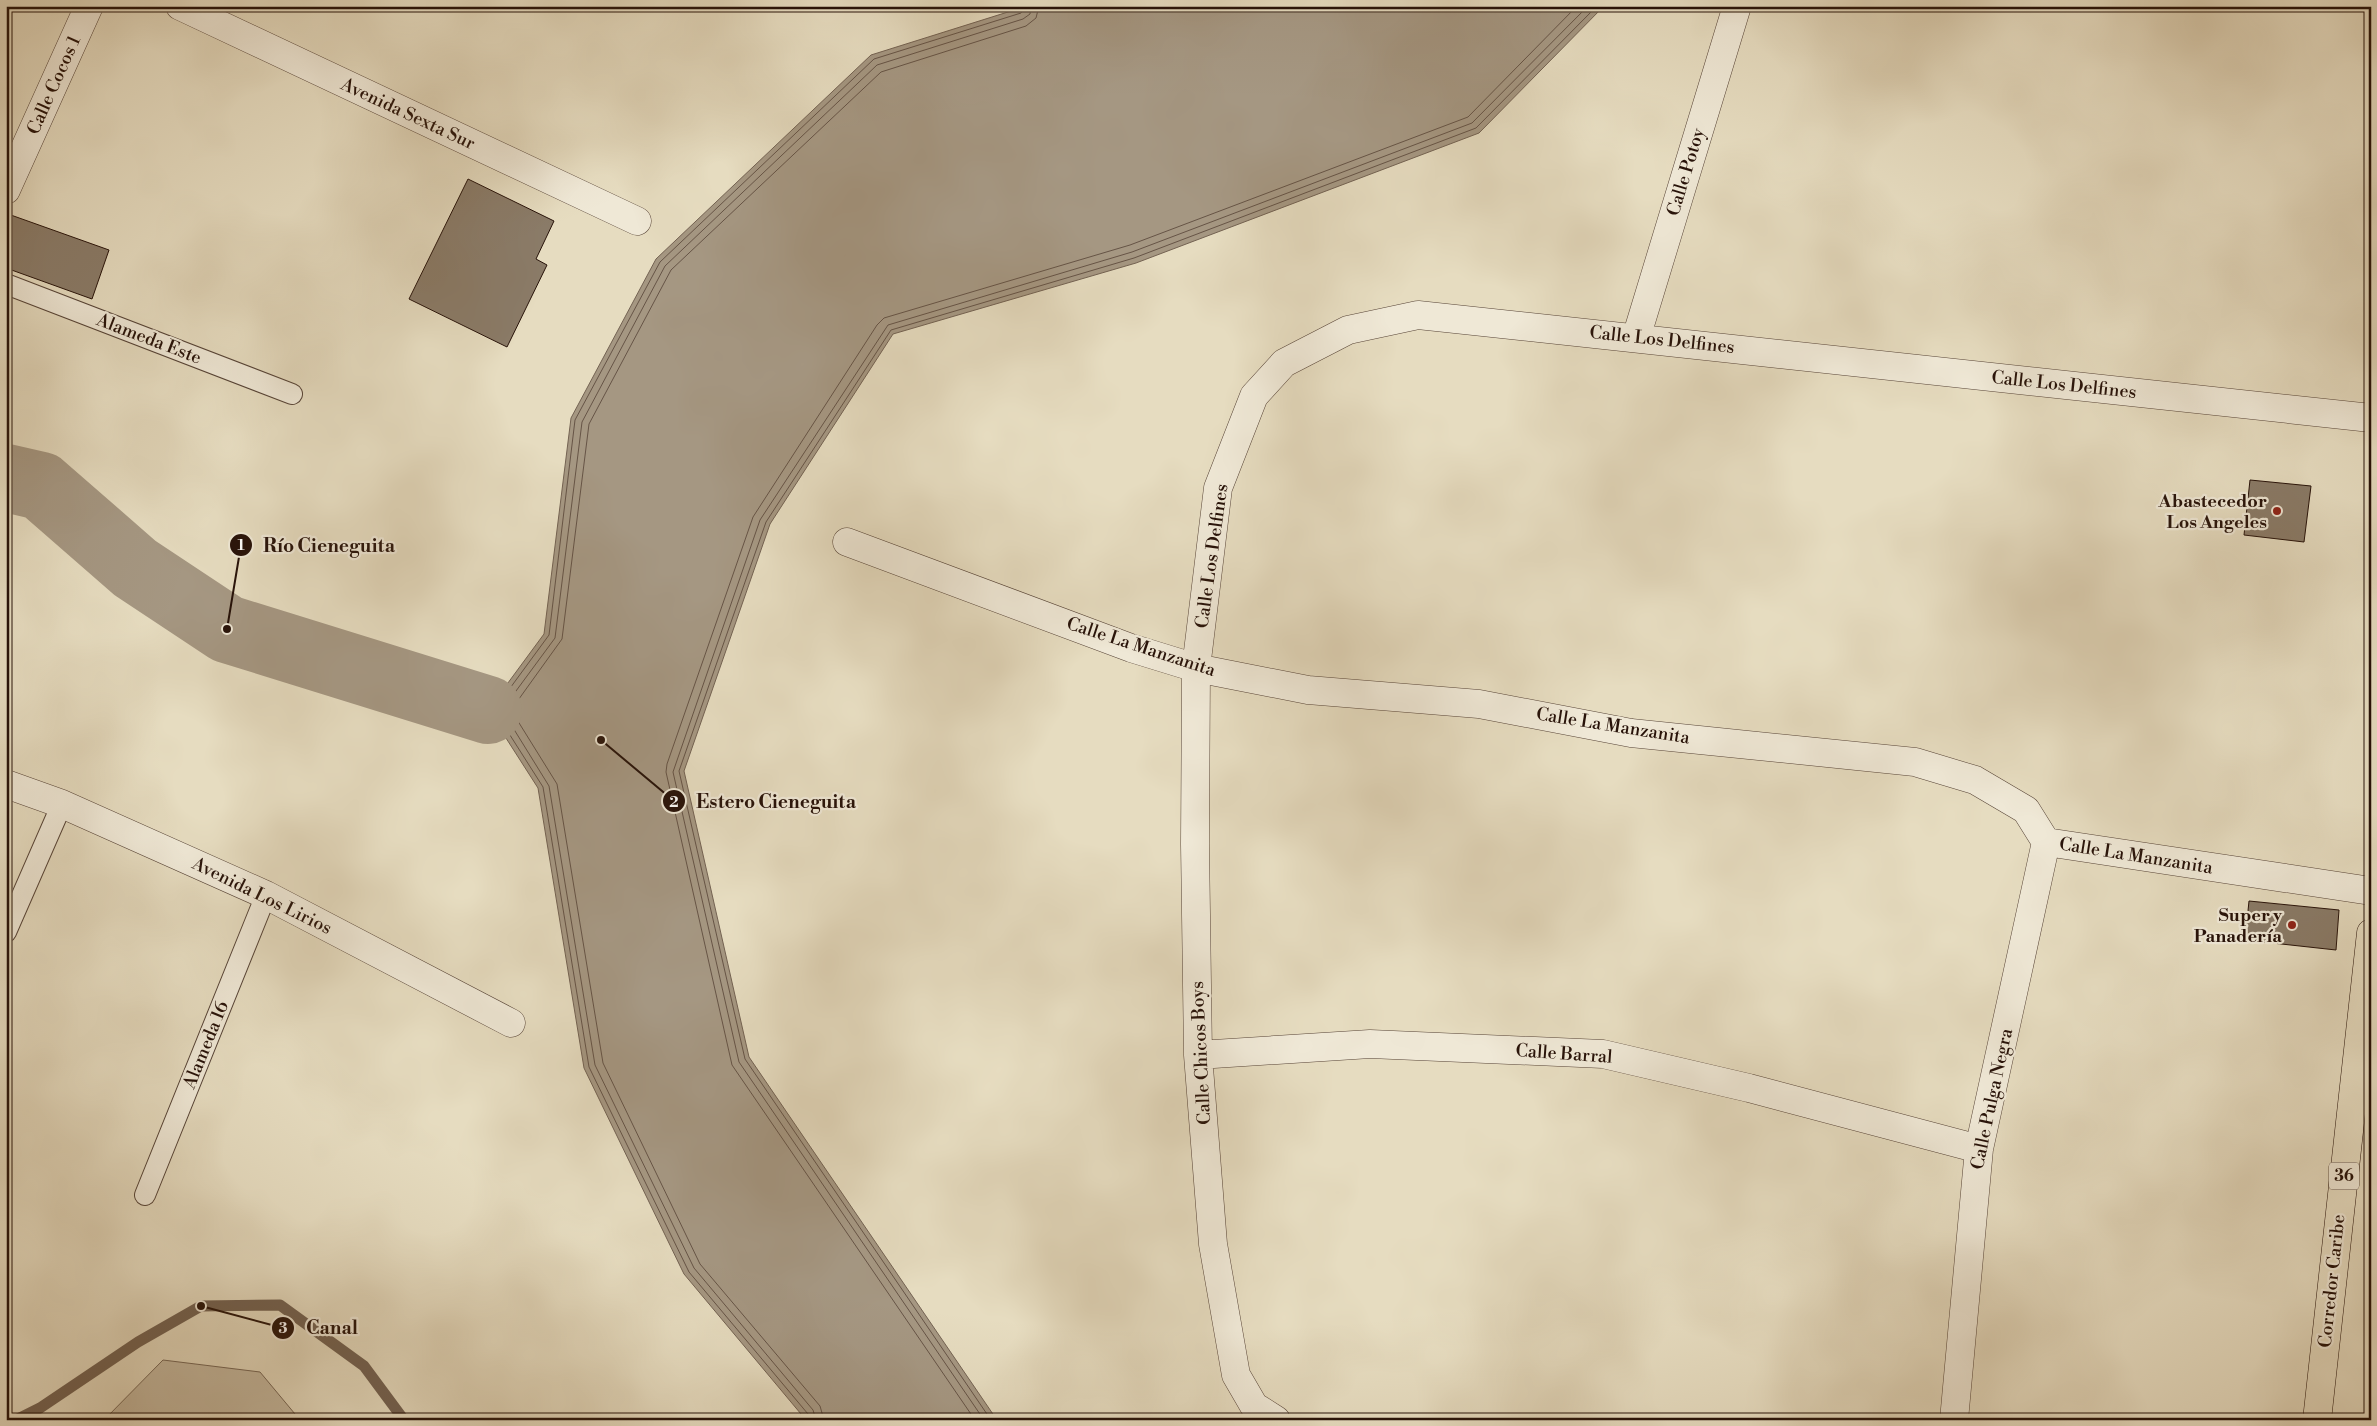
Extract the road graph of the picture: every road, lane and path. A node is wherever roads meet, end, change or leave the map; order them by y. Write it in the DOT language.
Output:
graph roads {
  1 [pos="89,6"];
  2 [pos="180,6"];
  3 [pos="1737,6"];
  4 [pos="6,190"];
  5 [pos="637,221"];
  6 [pos="6,284"];
  7 [pos="1636,338"];
  8 [pos="292,394"];
  9 [pos="2371,418"];
  10 [pos="847,542"];
  11 [pos="1196,668"];
  12 [pos="6,784"];
  13 [pos="62,804"];
  14 [pos="2046,842"];
  15 [pos="2371,891"];
  16 [pos="266,895"];
  17 [pos="6,932"];
  18 [pos="2371,933"];
  19 [pos="510,1023"];
  20 [pos="1198,1054"];
  21 [pos="1979,1149"];
  22 [pos="145,1195"];
  23 [pos="1260,1415"];
  24 [pos="1954,1420"];
  25 [pos="2316,1420"];
  1 -- 4 [label="street, Calle Cocos 1"];
  2 -- 5 [label="street, Avenida Sexta Sur"];
  3 -- 7 [label="street, Calle Potoy"];
  6 -- 8 [label="lane, Alameda Este"];
  7 -- 9 [label="street, Calle Los Delfines"];
  7 -- 11 [label="street, Calle Los Delfines"];
  10 -- 11 [label="street, Calle La Manzanita"];
  11 -- 14 [label="street, Calle La Manzanita"];
  11 -- 20 [label="street, Calle Chicos Boys"];
  12 -- 13 [label="street, Avenida Los Lirios"];
  13 -- 16 [label="street, Avenida Los Lirios"];
  13 -- 17 [label="lane"];
  14 -- 15 [label="street, Calle La Manzanita"];
  14 -- 21 [label="street, Calle Pulga Negra"];
  16 -- 19 [label="street, Avenida Los Lirios"];
  16 -- 22 [label="lane, Alameda 16"];
  18 -- 25 [label="main road, Corredor Caribe / 36"];
  20 -- 21 [label="street, Calle Barral"];
  20 -- 23 [label="street, Calle Chicos Boys"];
  21 -- 24 [label="street, Calle Pulga Negra"];
}
